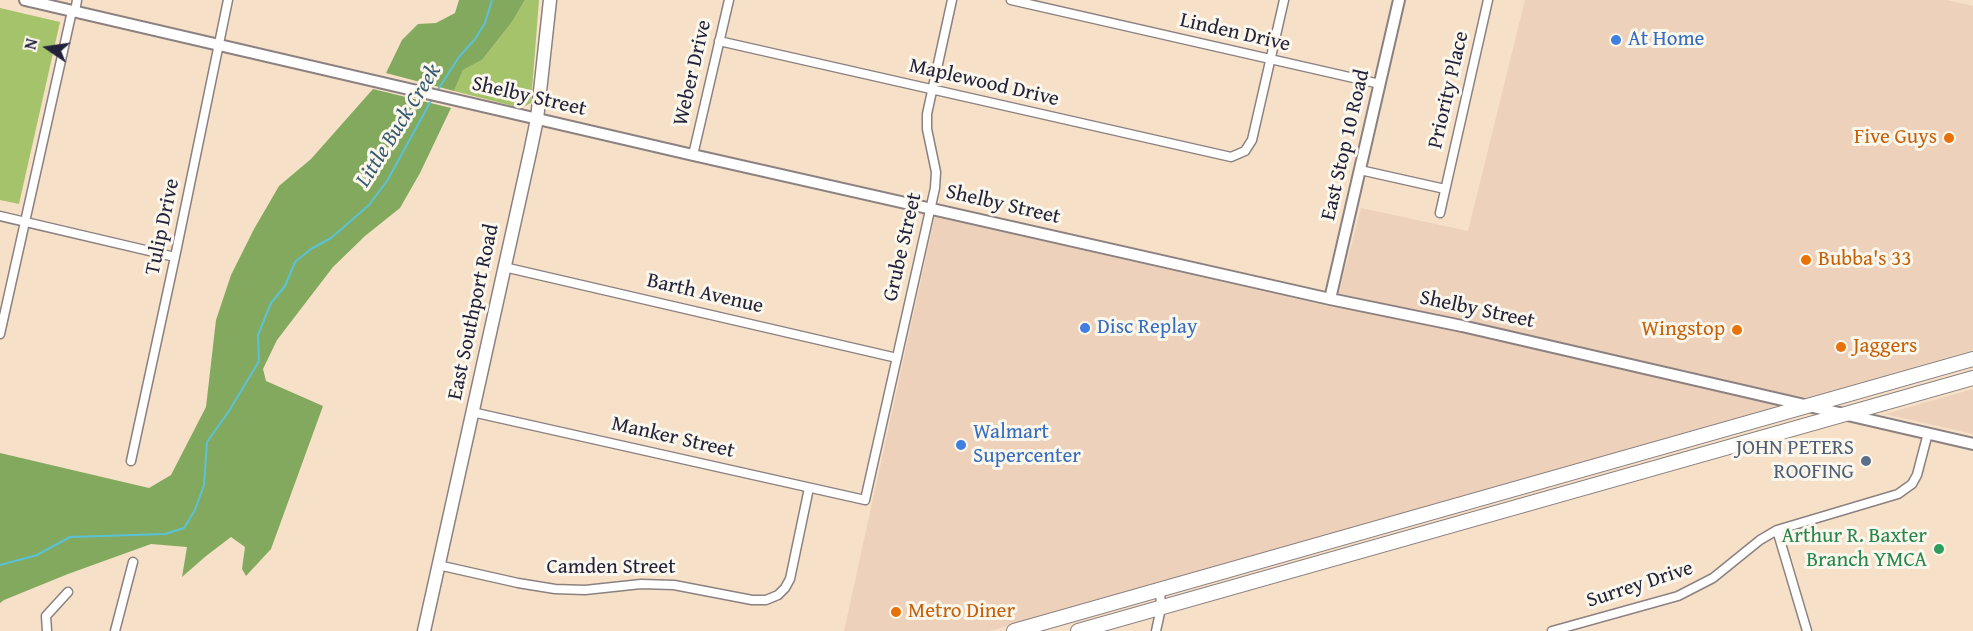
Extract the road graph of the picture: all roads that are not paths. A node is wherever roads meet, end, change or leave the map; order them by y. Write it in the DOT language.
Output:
graph roads {
  1 [pos="25,0"];
  2 [pos="77,0"];
  3 [pos="228,0"];
  4 [pos="550,0"];
  5 [pos="729,0"];
  6 [pos="952,0"];
  7 [pos="1011,0"];
  8 [pos="1284,0"];
  9 [pos="1399,0"];
  10 [pos="1488,0"];
  11 [pos="73,12"];
  12 [pos="719,41"];
  13 [pos="218,44"];
  14 [pos="1270,59"];
  15 [pos="1380,84"];
  16 [pos="932,90"];
  17 [pos="537,119"];
  18 [pos="693,155"];
  19 [pos="1360,170"];
  20 [pos="1445,189"];
  21 [pos="929,208"];
  22 [pos="1440,213"];
  23 [pos="0,216"];
  24 [pos="25,223"];
  25 [pos="175,257"];
  26 [pos="504,267"];
  27 [pos="1330,299"];
  28 [pos="0,334"];
  29 [pos="897,358"];
  30 [pos="1973,359"];
  31 [pos="1973,378"];
  32 [pos="1807,405"];
  33 [pos="472,411"];
  34 [pos="1845,414"];
  35 [pos="1928,433"];
  36 [pos="1973,444"];
  37 [pos="130,461"];
  38 [pos="809,488"];
  39 [pos="865,500"];
  40 [pos="1777,530"];
  41 [pos="133,562"];
  42 [pos="438,565"];
  43 [pos="1160,589"];
  44 [pos="68,592"];
  45 [pos="1161,608"];
  46 [pos="46,631"];
  47 [pos="115,631"];
  48 [pos="424,631"];
  49 [pos="1014,631"];
  50 [pos="1078,631"];
  51 [pos="1156,631"];
  52 [pos="1552,631"];
  53 [pos="1807,631"];
  1 -- 11 [label="street, Shelby Street"];
  2 -- 11 [label="street"];
  3 -- 13 [label="street, Tulip Drive"];
  4 -- 17 [label="main road, East Southport Road"];
  5 -- 12 [label="street, Weber Drive"];
  6 -- 16 [label="street, Grube Street"];
  7 -- 14 [label="street, Linden Drive"];
  8 -- 14 [label="street"];
  9 -- 15 [label="street, East Stop 10 Road"];
  10 -- 20 [label="street, Priority Place"];
  11 -- 13 [label="street, Shelby Street"];
  11 -- 24 [label="street"];
  12 -- 16 [label="street, Maplewood Drive"];
  12 -- 18 [label="street, Weber Drive"];
  13 -- 17 [label="street, Shelby Street"];
  13 -- 25 [label="street, Tulip Drive"];
  14 -- 15 [label="street, Linden Drive"];
  14 -- 16 [label="street, Maplewood Drive"];
  15 -- 19 [label="street, East Stop 10 Road"];
  16 -- 21 [label="street, Grube Street"];
  17 -- 18 [label="street, Shelby Street"];
  17 -- 26 [label="main road, East Southport Road"];
  18 -- 21 [label="street, Shelby Street"];
  19 -- 20 [label="street"];
  19 -- 27 [label="street, East Stop 10 Road"];
  20 -- 22 [label="street, Priority Place"];
  21 -- 27 [label="street, Shelby Street"];
  21 -- 29 [label="street, Grube Street"];
  23 -- 24 [label="street"];
  24 -- 25 [label="street"];
  24 -- 28 [label="street"];
  25 -- 37 [label="street, Tulip Drive"];
  26 -- 29 [label="street, Barth Avenue"];
  26 -- 33 [label="main road, East Southport Road"];
  27 -- 32 [label="street, Shelby Street"];
  29 -- 39 [label="street, Grube Street"];
  30 -- 32 [label="main road"];
  31 -- 34 [label="main road"];
  32 -- 34 [label="street, Shelby Street"];
  32 -- 43 [label="main road"];
  33 -- 38 [label="street, Manker Street"];
  33 -- 42 [label="main road, East Southport Road"];
  34 -- 35 [label="street, Shelby Street"];
  34 -- 45 [label="main road"];
  35 -- 36 [label="street, Shelby Street"];
  35 -- 40 [label="street, Surrey Drive"];
  38 -- 39 [label="street, Manker Street"];
  38 -- 42 [label="street, Camden Street"];
  40 -- 52 [label="street, Surrey Drive"];
  40 -- 53 [label="street"];
  41 -- 47 [label="street"];
  42 -- 48 [label="main road, East Southport Road"];
  43 -- 45 [label="street"];
  43 -- 49 [label="main road"];
  44 -- 46 [label="street"];
  45 -- 50 [label="main road"];
  45 -- 51 [label="street"];
}
